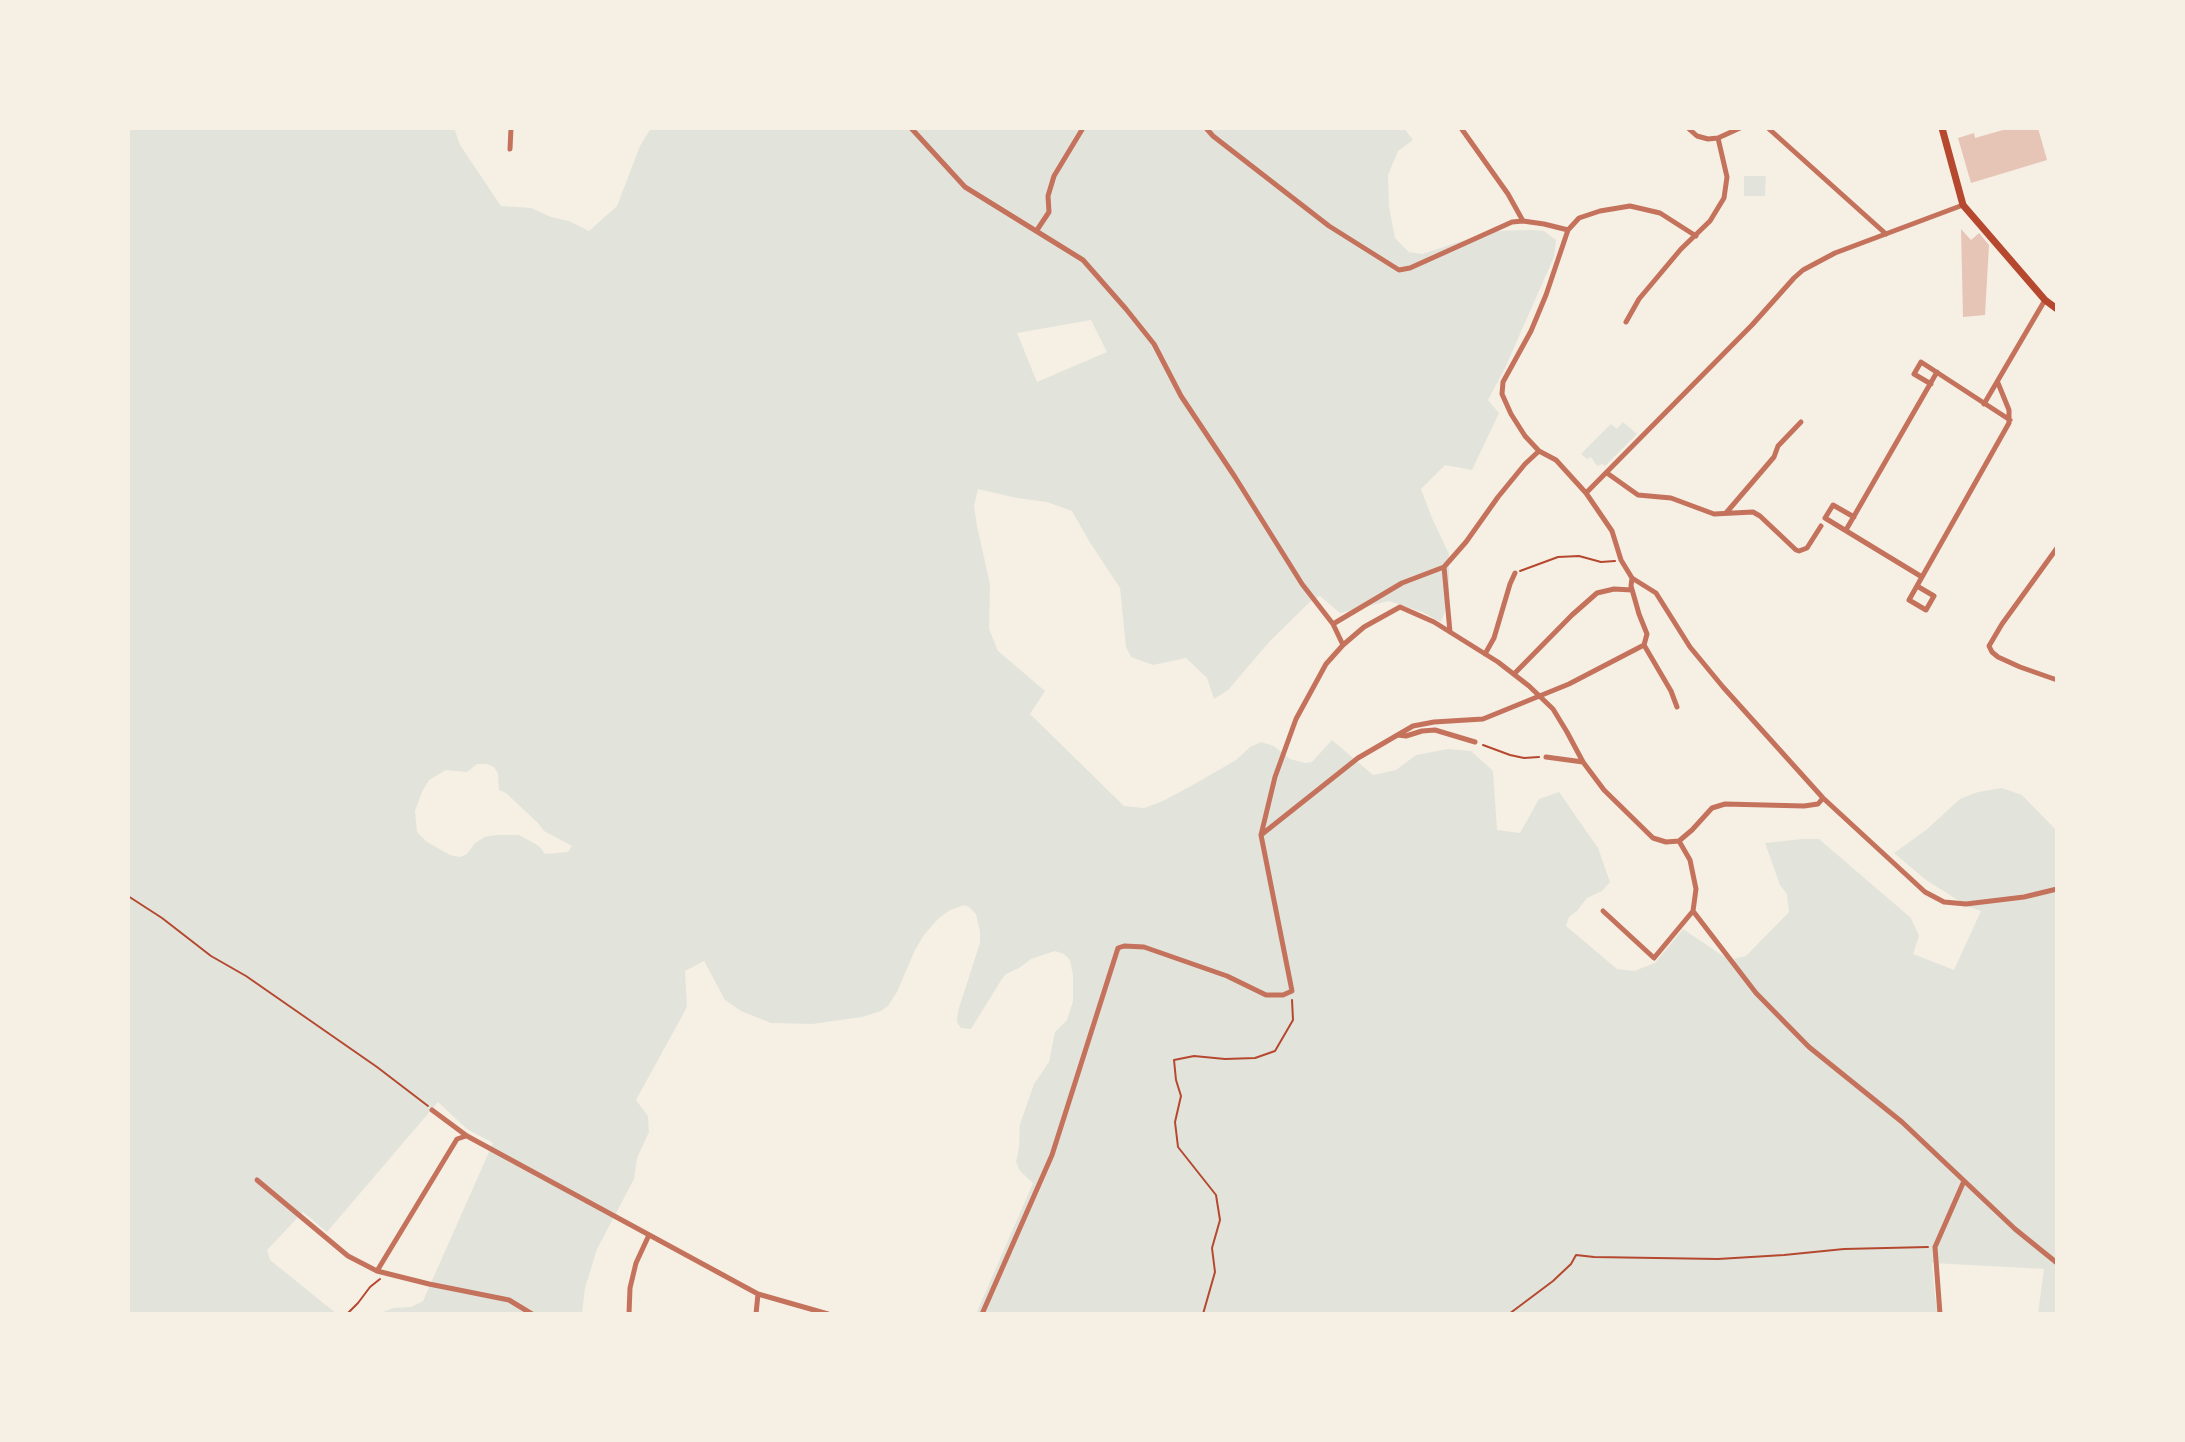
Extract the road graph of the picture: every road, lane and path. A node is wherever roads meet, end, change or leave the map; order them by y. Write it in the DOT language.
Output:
graph roads {
  1 [pos="511,128"];
  2 [pos="911,128"];
  3 [pos="1083,128"];
  4 [pos="1206,128"];
  5 [pos="1461,128"];
  6 [pos="1688,128"];
  7 [pos="1740,128"];
  8 [pos="1768,128"];
  9 [pos="1942,128"];
  10 [pos="1718,138"];
  11 [pos="510,149"];
  12 [pos="1963,205"];
  13 [pos="1523,221"];
  14 [pos="1568,230"];
  15 [pos="1037,231"];
  16 [pos="1887,235"];
  17 [pos="1696,236"];
  18 [pos="2045,300"];
  19 [pos="2057,309"];
  20 [pos="1626,322"];
  21 [pos="1937,372"];
  22 [pos="1998,383"];
  23 [pos="1931,384"];
  24 [pos="1984,404"];
  25 [pos="1801,422"];
  26 [pos="2010,422"];
  27 [pos="1539,451"];
  28 [pos="1607,473"];
  29 [pos="1586,493"];
  30 [pos="1725,514"];
  31 [pos="1854,517"];
  32 [pos="1821,526"];
  33 [pos="1846,530"];
  34 [pos="2057,548"];
  35 [pos="1621,560"];
  36 [pos="1444,567"];
  37 [pos="1515,573"];
  38 [pos="1922,577"];
  39 [pos="1632,578"];
  40 [pos="1917,586"];
  41 [pos="1632,590"];
  42 [pos="1333,624"];
  43 [pos="1450,632"];
  44 [pos="1343,645"];
  45 [pos="1644,645"];
  46 [pos="1485,654"];
  47 [pos="1514,674"];
  48 [pos="2057,680"];
  49 [pos="1538,695"];
  50 [pos="1677,707"];
  51 [pos="1395,735"];
  52 [pos="1475,742"];
  53 [pos="1546,757"];
  54 [pos="1583,762"];
  55 [pos="1823,798"];
  56 [pos="1261,835"];
  57 [pos="1679,841"];
  58 [pos="2057,889"];
  59 [pos="128,896"];
  60 [pos="1603,911"];
  61 [pos="1693,911"];
  62 [pos="1292,991"];
  63 [pos="432,1110"];
  64 [pos="467,1136"];
  65 [pos="257,1180"];
  66 [pos="1964,1181"];
  67 [pos="649,1235"];
  68 [pos="1935,1247"];
  69 [pos="2057,1263"];
  70 [pos="377,1271"];
  71 [pos="392,1275"];
  72 [pos="758,1294"];
  73 [pos="347,1314"];
  74 [pos="532,1314"];
  75 [pos="629,1314"];
  76 [pos="756,1314"];
  77 [pos="828,1314"];
  78 [pos="982,1314"];
  79 [pos="1203,1314"];
  80 [pos="1509,1314"];
  81 [pos="1940,1314"];
  1 -- 11 [label="street"];
  2 -- 15 [label="street"];
  3 -- 15 [label="street"];
  4 -- 13 [label="street"];
  5 -- 13 [label="street"];
  6 -- 10 [label="street"];
  7 -- 10 [label="street"];
  8 -- 16 [label="street"];
  9 -- 12 [label="main road"];
  10 -- 17 [label="street"];
  12 -- 16 [label="street"];
  12 -- 18 [label="main road"];
  13 -- 14 [label="street"];
  14 -- 17 [label="street"];
  14 -- 27 [label="street"];
  15 -- 42 [label="street"];
  16 -- 28 [label="street"];
  17 -- 20 [label="street"];
  18 -- 19 [label="main road"];
  18 -- 22 [label="street"];
  21 -- 23 [label="street"];
  21 -- 23 [label="street"];
  21 -- 24 [label="street"];
  22 -- 24 [label="street"];
  22 -- 26 [label="street"];
  23 -- 31 [label="street"];
  24 -- 26 [label="street"];
  25 -- 30 [label="street"];
  26 -- 38 [label="street"];
  27 -- 29 [label="street"];
  27 -- 36 [label="street"];
  28 -- 29 [label="street"];
  28 -- 30 [label="street"];
  29 -- 35 [label="street"];
  30 -- 32 [label="street"];
  31 -- 33 [label="street"];
  31 -- 33 [label="street"];
  33 -- 38 [label="street"];
  34 -- 48 [label="street"];
  35 -- 37 [label="path"];
  35 -- 39 [label="street"];
  36 -- 42 [label="street"];
  36 -- 43 [label="street"];
  37 -- 46 [label="street"];
  38 -- 40 [label="street"];
  39 -- 41 [label="street"];
  39 -- 55 [label="street"];
  40 -- 40 [label="street"];
  41 -- 45 [label="street"];
  41 -- 47 [label="street"];
  42 -- 44 [label="street"];
  43 -- 44 [label="street"];
  43 -- 46 [label="street"];
  44 -- 56 [label="street"];
  45 -- 49 [label="street"];
  45 -- 50 [label="street"];
  46 -- 47 [label="street"];
  47 -- 49 [label="street"];
  49 -- 51 [label="street"];
  49 -- 54 [label="street"];
  51 -- 52 [label="street"];
  51 -- 56 [label="street"];
  52 -- 53 [label="path"];
  53 -- 54 [label="street"];
  54 -- 57 [label="street"];
  55 -- 57 [label="street"];
  55 -- 58 [label="street"];
  56 -- 62 [label="street"];
  57 -- 61 [label="street"];
  59 -- 63 [label="path"];
  60 -- 61 [label="street"];
  61 -- 66 [label="street"];
  62 -- 78 [label="street"];
  62 -- 79 [label="path"];
  63 -- 64 [label="street"];
  64 -- 67 [label="street"];
  64 -- 70 [label="street"];
  65 -- 70 [label="street"];
  66 -- 68 [label="street"];
  66 -- 69 [label="street"];
  67 -- 72 [label="street"];
  67 -- 75 [label="street"];
  68 -- 80 [label="path"];
  68 -- 81 [label="street"];
  70 -- 71 [label="street"];
  71 -- 73 [label="path"];
  71 -- 74 [label="street"];
  72 -- 76 [label="street"];
  72 -- 77 [label="street"];
}
